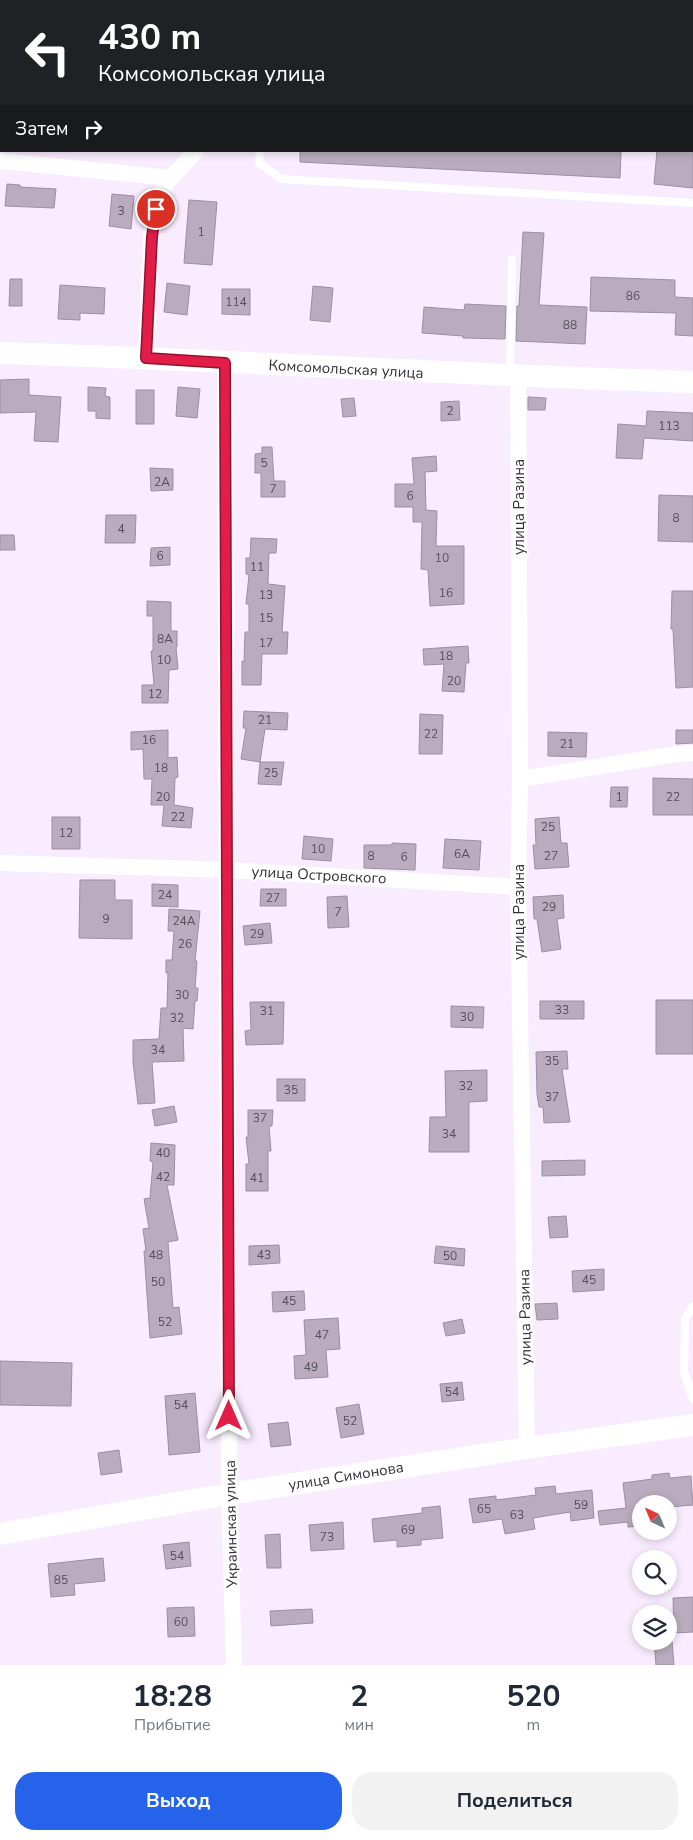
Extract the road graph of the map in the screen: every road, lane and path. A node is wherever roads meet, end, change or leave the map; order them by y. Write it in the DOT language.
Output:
graph roads {
  1 [pos="195,152"];
  2 [pos="260,152"];
  3 [pos="0,161"];
  4 [pos="171,178"];
  5 [pos="693,203"];
  6 [pos="512,259"];
  7 [pos="0,352"];
  8 [pos="146,358"];
  9 [pos="225,363"];
  10 [pos="514,376"];
  11 [pos="693,382"];
  12 [pos="693,754"];
  13 [pos="520,779"];
  14 [pos="0,863"];
  15 [pos="227,870"];
  16 [pos="518,888"];
  17 [pos="693,1306"];
  18 [pos="689,1318"];
  19 [pos="693,1399"];
  20 [pos="693,1425"];
  21 [pos="527,1448"];
  22 [pos="229,1494"];
  23 [pos="0,1534"];
  24 [pos="234,1665"];
  1 -- 4 [label="street"];
  2 -- 5 [label="lane"];
  3 -- 4 [label="street"];
  4 -- 8 [label="street"];
  6 -- 10 [label="lane"];
  7 -- 8 [label="street, Комсомольская улица"];
  8 -- 9 [label="street, Комсомольская улица"];
  9 -- 10 [label="street, Комсомольская улица"];
  9 -- 15 [label="street, Украинская улица"];
  10 -- 11 [label="street, Комсомольская улица"];
  10 -- 13 [label="street, улица Разина"];
  12 -- 13 [label="street"];
  13 -- 16 [label="street, улица Разина"];
  14 -- 15 [label="street, улица Островского"];
  15 -- 16 [label="street, улица Островского"];
  15 -- 22 [label="street, Украинская улица"];
  16 -- 21 [label="street, улица Разина"];
  17 -- 18 [label="lane"];
  18 -- 19 [label="lane"];
  20 -- 21 [label="street, улица Симонова"];
  21 -- 22 [label="street, улица Симонова"];
  22 -- 23 [label="street, улица Симонова"];
  22 -- 24 [label="street, Украинская улица"];
}
